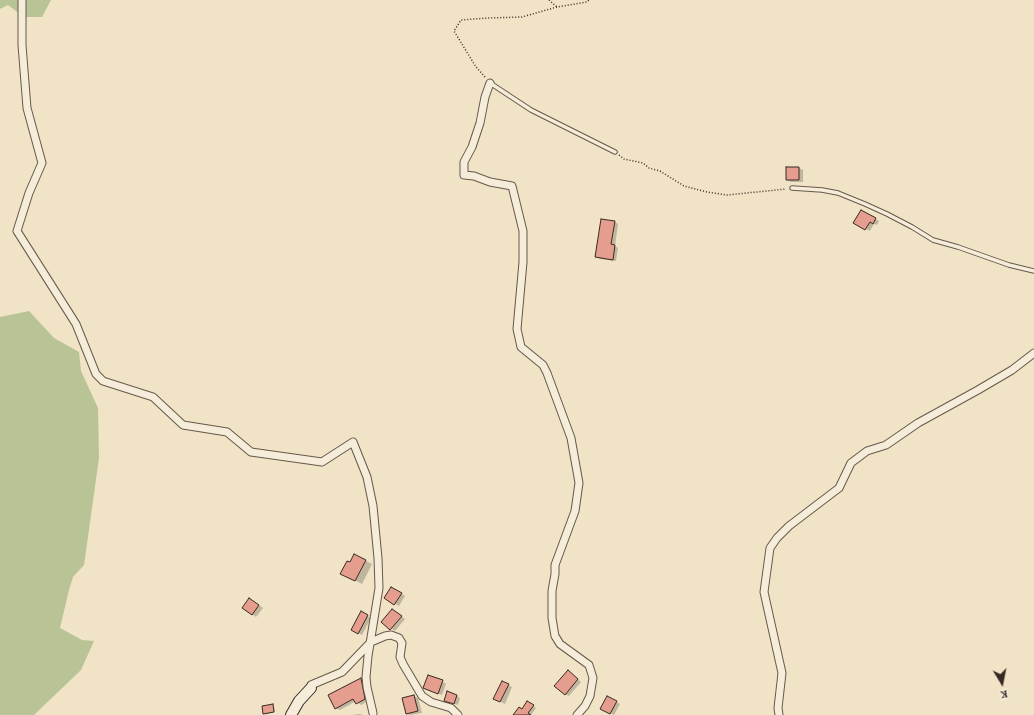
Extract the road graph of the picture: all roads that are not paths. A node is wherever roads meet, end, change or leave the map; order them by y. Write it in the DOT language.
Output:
graph roads {
  1 [pos="22,0"];
  2 [pos="490,83"];
  3 [pos="614,152"];
  4 [pos="792,188"];
  5 [pos="1034,271"];
  6 [pos="1034,353"];
  7 [pos="370,642"];
  8 [pos="312,688"];
  9 [pos="373,713"];
  10 [pos="291,715"];
  11 [pos="458,715"];
  12 [pos="577,715"];
  13 [pos="779,715"];
  1 -- 7 [label="street"];
  2 -- 3 [label="lane"];
  2 -- 12 [label="street"];
  4 -- 5 [label="lane"];
  6 -- 13 [label="street"];
  7 -- 8 [label="street"];
  7 -- 9 [label="street"];
  7 -- 11 [label="street"];
  8 -- 10 [label="street"];
}
